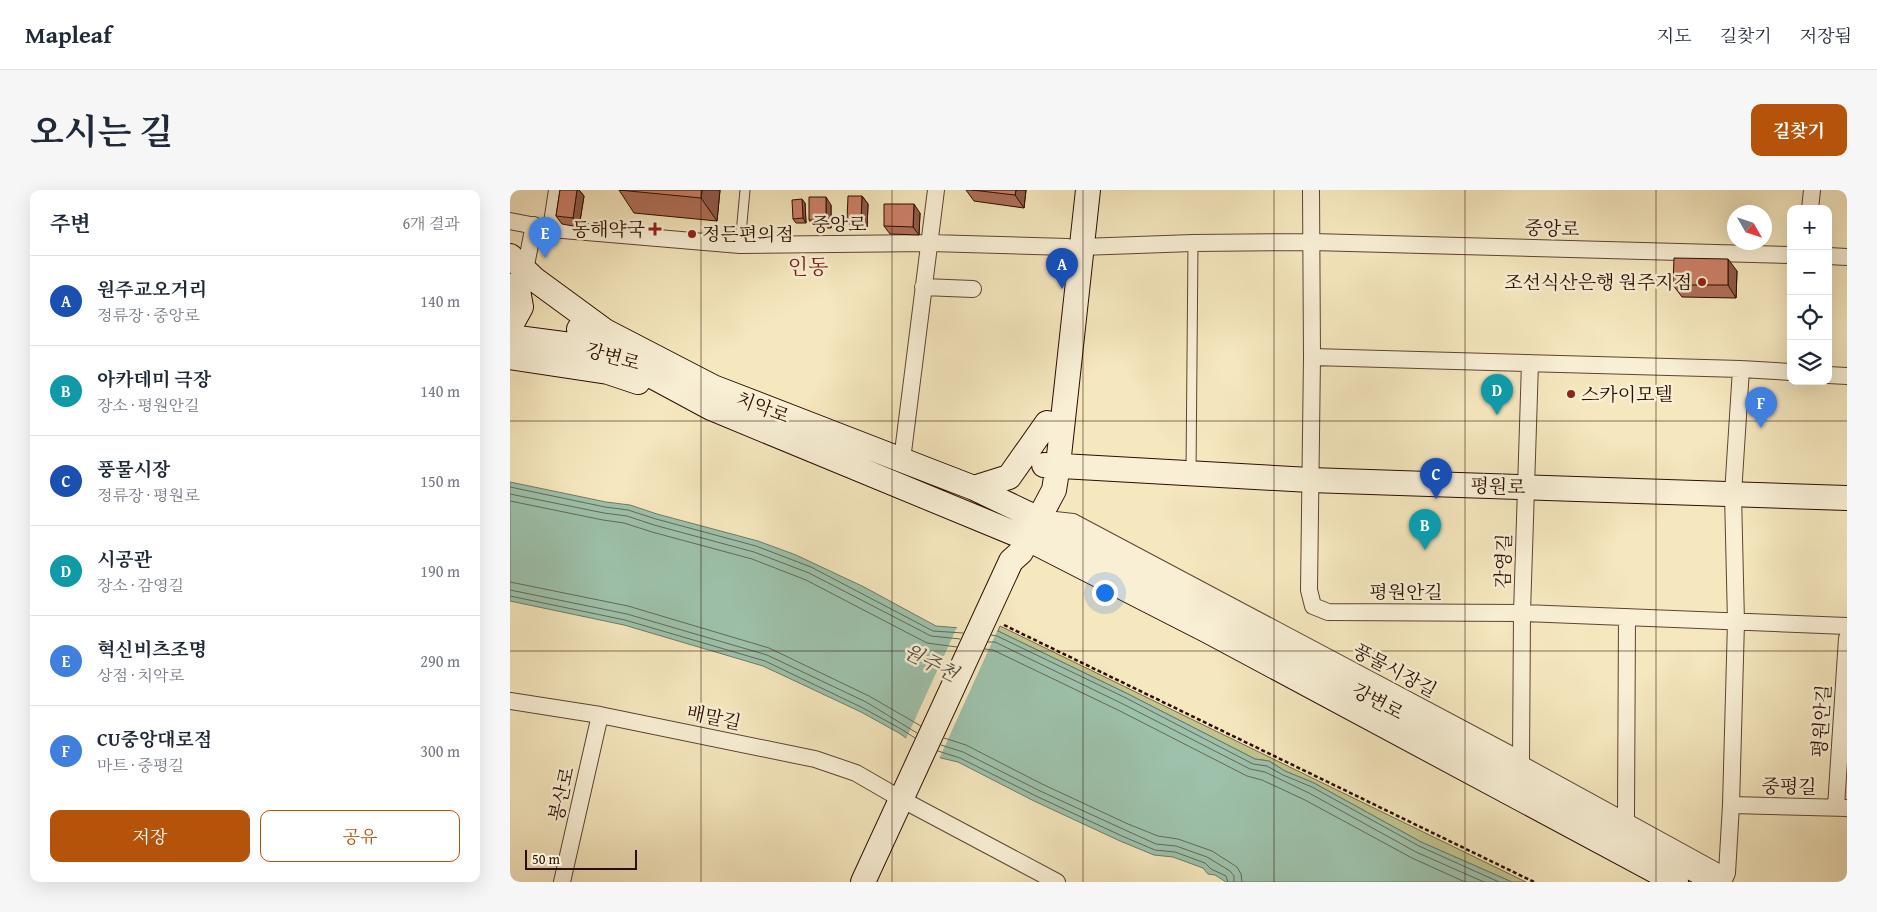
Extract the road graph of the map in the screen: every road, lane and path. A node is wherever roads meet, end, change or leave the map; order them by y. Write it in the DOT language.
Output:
graph roads {
  1 [pos="557,190"];
  2 [pos="745,190"];
  3 [pos="936,190"];
  4 [pos="1074,190"];
  5 [pos="1088,190"];
  6 [pos="1311,190"];
  7 [pos="1812,190"];
  8 [pos="1810,205"];
  9 [pos="510,221"];
  10 [pos="534,225"];
  11 [pos="551,229"];
  12 [pos="1312,242"];
  13 [pos="930,243"];
  14 [pos="1193,243"];
  15 [pos="740,244"];
  16 [pos="1074,247"];
  17 [pos="1787,255"];
  18 [pos="1832,256"];
  19 [pos="1847,257"];
  20 [pos="516,272"];
  21 [pos="922,287"];
  22 [pos="973,288"];
  23 [pos="510,327"];
  24 [pos="510,337"];
  25 [pos="608,353"];
  26 [pos="1312,356"];
  27 [pos="510,357"];
  28 [pos="1530,363"];
  29 [pos="1741,369"];
  30 [pos="1787,372"];
  31 [pos="1832,375"];
  32 [pos="1847,376"];
  33 [pos="712,398"];
  34 [pos="1047,423"];
  35 [pos="902,460"];
  36 [pos="1051,465"];
  37 [pos="1191,473"];
  38 [pos="1310,480"];
  39 [pos="1525,487"];
  40 [pos="974,488"];
  41 [pos="1733,494"];
  42 [pos="1847,498"];
  43 [pos="1032,515"];
  44 [pos="1020,536"];
  45 [pos="1522,613"];
  46 [pos="1627,617"];
  47 [pos="1736,622"];
  48 [pos="1004,625"];
  49 [pos="1847,626"];
  50 [pos="1847,638"];
  51 [pos="510,702"];
  52 [pos="600,716"];
  53 [pos="1521,760"];
  54 [pos="904,793"];
  55 [pos="1731,805"];
  56 [pos="1841,808"];
  57 [pos="1626,816"];
  58 [pos="874,859"];
  59 [pos="1665,878"];
  60 [pos="1720,880"];
  61 [pos="562,882"];
  62 [pos="863,882"];
  63 [pos="885,882"];
  64 [pos="1056,882"];
  65 [pos="1534,882"];
  1 -- 11 [label="street"];
  2 -- 15 [label="lane"];
  3 -- 13 [label="street"];
  4 -- 16 [label="street"];
  5 -- 16 [label="street"];
  6 -- 12 [label="street"];
  7 -- 8 [label="street"];
  9 -- 10 [label="street, 중앙로"];
  10 -- 11 [label="street, 중앙로"];
  10 -- 20 [label="street"];
  11 -- 15 [label="street, 중앙로"];
  12 -- 14 [label="street, 중앙로"];
  12 -- 17 [label="street, 중앙로"];
  12 -- 26 [label="street"];
  13 -- 15 [label="street, 중앙로"];
  13 -- 16 [label="street, 중앙로"];
  13 -- 21 [label="street"];
  14 -- 16 [label="street, 중앙로"];
  14 -- 37 [label="lane"];
  16 -- 34 [label="street"];
  16 -- 36 [label="street"];
  18 -- 19 [label="street"];
  20 -- 23 [label="street"];
  20 -- 25 [label="street, 치악로"];
  20 -- 33 [label="street, 치악로"];
  21 -- 22 [label="street"];
  21 -- 35 [label="street"];
  24 -- 25 [label="street, 강변로"];
  25 -- 33 [label="street, 치악로"];
  26 -- 28 [label="street"];
  26 -- 38 [label="street"];
  27 -- 33 [label="street, 강변로"];
  28 -- 29 [label="street"];
  28 -- 39 [label="street, 감영길"];
  29 -- 30 [label="street"];
  29 -- 41 [label="street"];
  31 -- 32 [label="street"];
  33 -- 35 [label="street, 치악로"];
  33 -- 44 [label="street, 치악로"];
  34 -- 36 [label="street"];
  34 -- 40 [label="street"];
  35 -- 40 [label="street, 치악로"];
  36 -- 37 [label="street, 평원로"];
  36 -- 43 [label="street"];
  37 -- 38 [label="street, 평원로"];
  38 -- 39 [label="street, 평원로"];
  38 -- 45 [label="street, 평원안길"];
  39 -- 41 [label="street, 평원로"];
  39 -- 45 [label="street, 감영길"];
  40 -- 43 [label="street, 치악로"];
  41 -- 42 [label="street, 평원로"];
  41 -- 47 [label="street"];
  43 -- 44 [label="street"];
  43 -- 53 [label="street, 풍물시장길"];
  43 -- 60 [label="street, 강변로"];
  44 -- 54 [label="street"];
  44 -- 59 [label="street, 강변로"];
  45 -- 46 [label="street, 평원안길"];
  45 -- 53 [label="street, 감영길"];
  46 -- 47 [label="street, 평원안길"];
  46 -- 57 [label="street"];
  47 -- 49 [label="street, 평원안길"];
  47 -- 55 [label="street"];
  48 -- 65 [label="path"];
  50 -- 56 [label="street, 평원안길"];
  51 -- 52 [label="street, 배말길"];
  52 -- 54 [label="street, 배말길"];
  52 -- 61 [label="street, 봉산로"];
  53 -- 57 [label="lane, 풍물시장길"];
  54 -- 58 [label="street"];
  54 -- 64 [label="street, 배말길"];
  55 -- 56 [label="street, 중평길"];
  55 -- 60 [label="street"];
  57 -- 60 [label="lane, 풍물시장길"];
  58 -- 62 [label="street"];
  58 -- 63 [label="street"];
}
